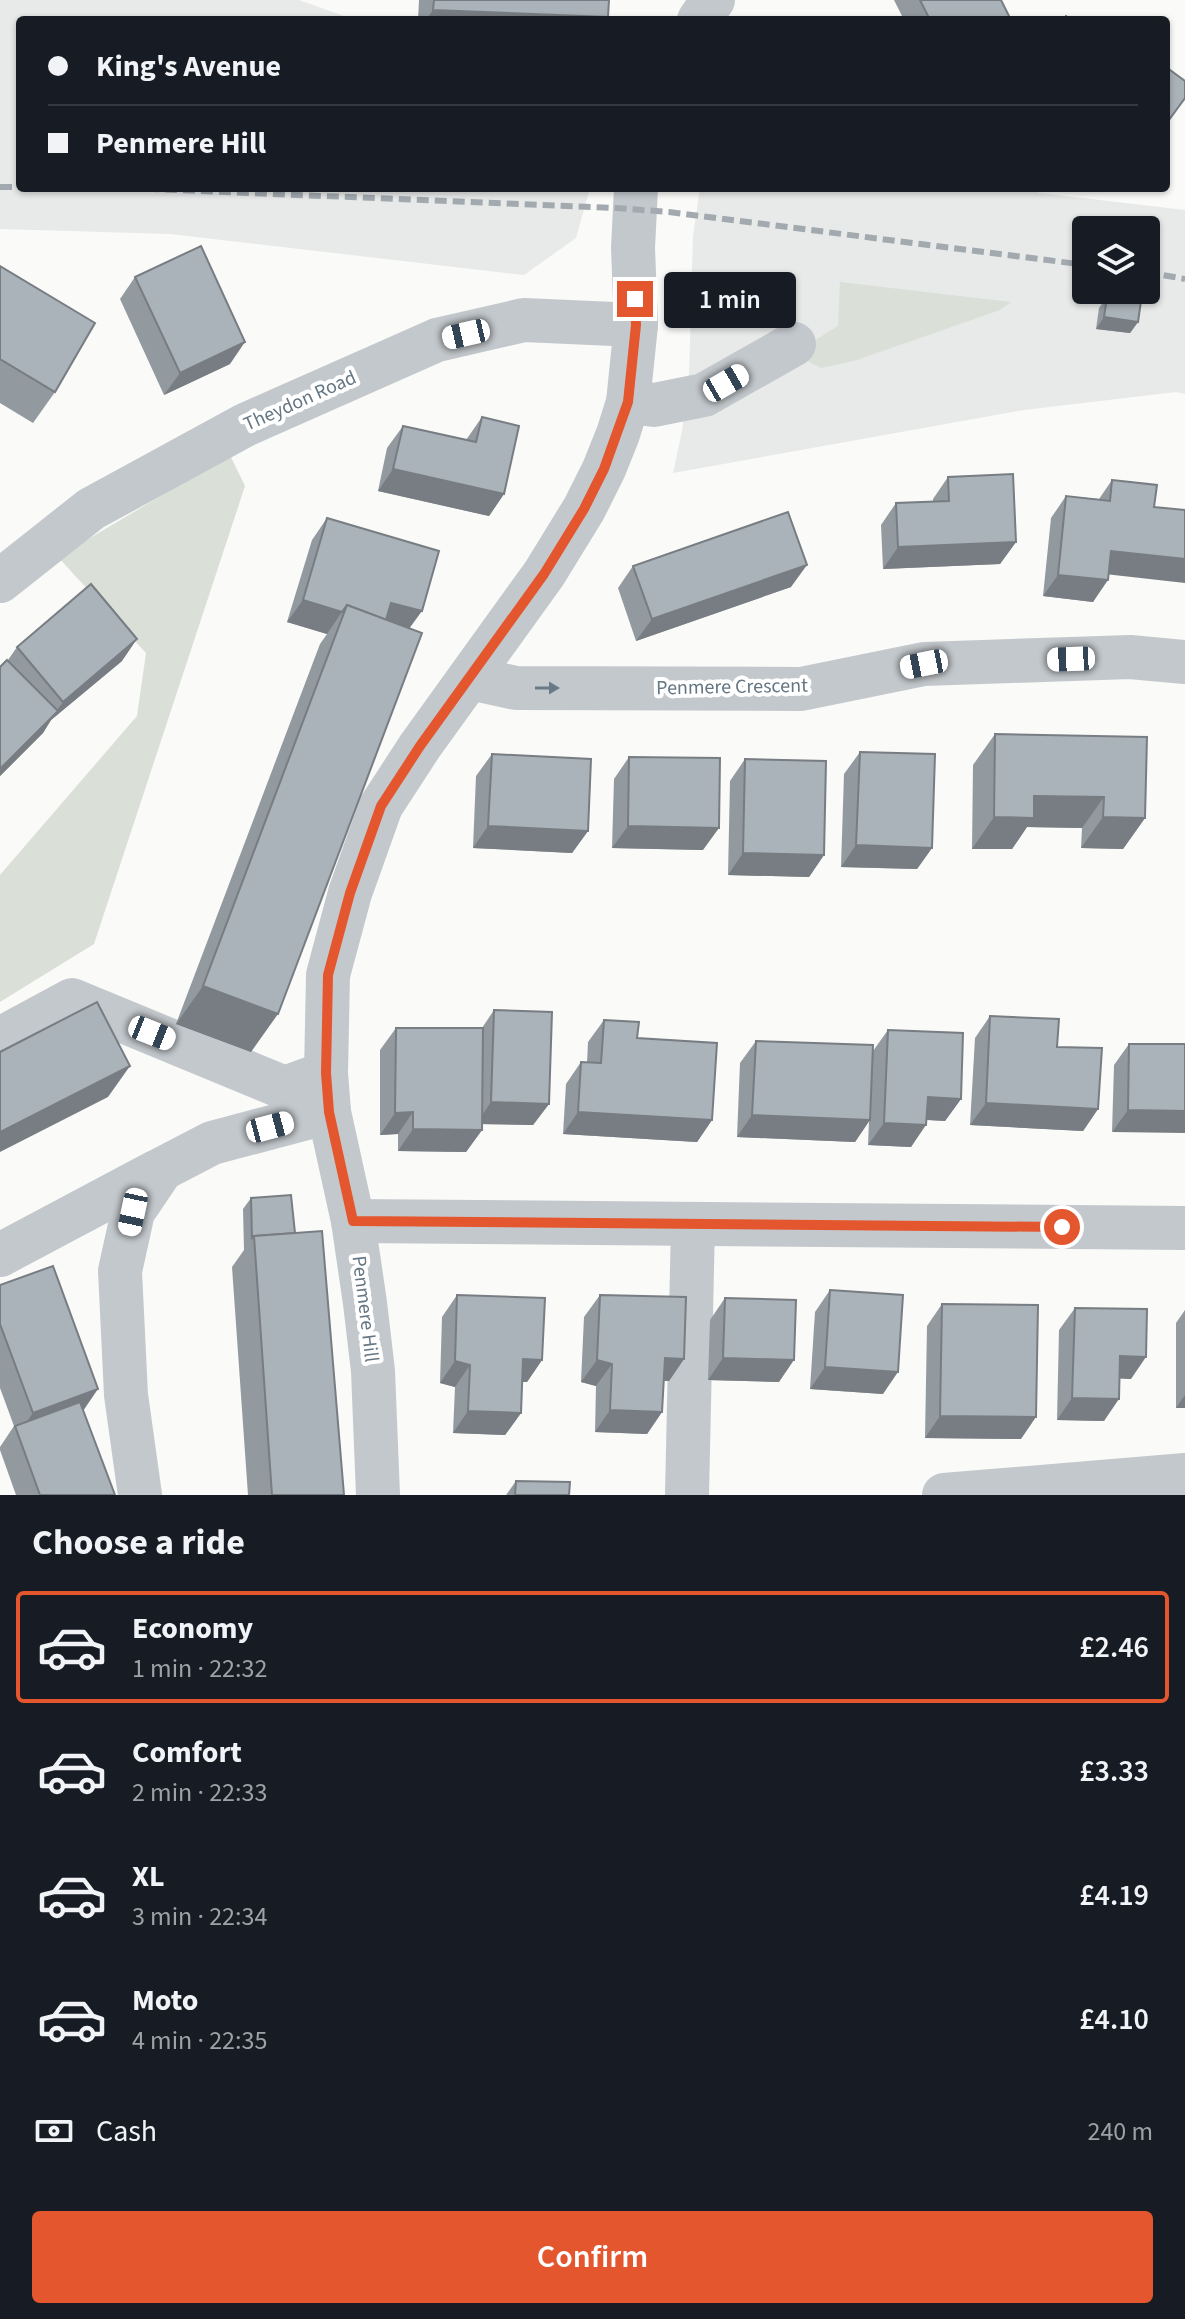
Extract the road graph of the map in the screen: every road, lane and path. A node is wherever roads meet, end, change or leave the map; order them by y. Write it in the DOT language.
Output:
graph roads {
  1 [pos="636,192"];
  2 [pos="636,325"];
  3 [pos="794,344"];
  4 [pos="628,402"];
  5 [pos="0,581"];
  6 [pos="1185,662"];
  7 [pos="470,678"];
  8 [pos="0,1039"];
  9 [pos="327,1092"];
  10 [pos="162,1169"];
  11 [pos="353,1221"];
  12 [pos="693,1224"];
  13 [pos="1185,1228"];
  14 [pos="0,1255"];
  15 [pos="1185,1475"];
  16 [pos="140,1495"];
  17 [pos="378,1495"];
  18 [pos="687,1495"];
  19 [pos="944,1495"];
  1 -- 2 [label="street, Penmere Hill"];
  2 -- 4 [label="street, Penmere Hill"];
  2 -- 5 [label="street, Theydon Road"];
  3 -- 4 [label="street"];
  4 -- 7 [label="street, Penmere Hill"];
  7 -- 6 [label="street, Penmere Crescent, one-way"];
  7 -- 9 [label="street, Penmere Hill"];
  8 -- 9 [label="street"];
  9 -- 10 [label="street"];
  9 -- 11 [label="street, Penmere Hill"];
  10 -- 14 [label="street"];
  10 -- 16 [label="street"];
  11 -- 12 [label="street"];
  11 -- 17 [label="street, Penmere Hill"];
  12 -- 13 [label="street"];
  12 -- 18 [label="street"];
  15 -- 19 [label="street"];
}
